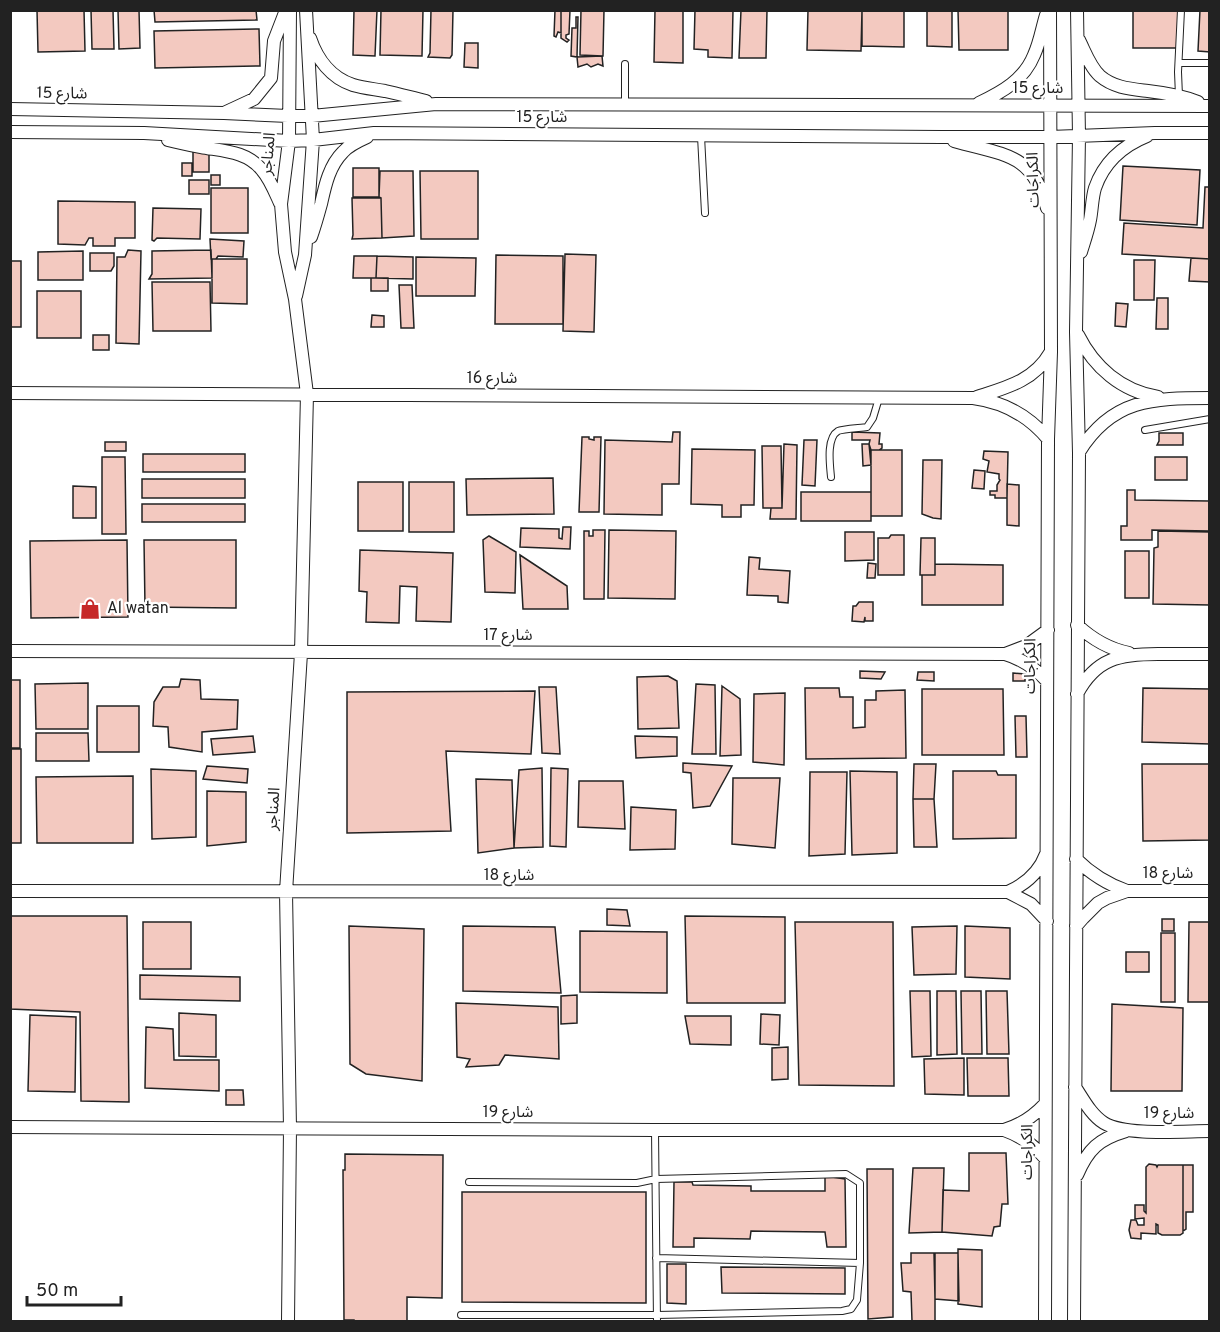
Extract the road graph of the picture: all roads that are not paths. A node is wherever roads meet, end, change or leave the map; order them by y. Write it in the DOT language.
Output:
graph roads {
  1 [pos="288,10"];
  2 [pos="306,10"];
  3 [pos="1049,10"];
  4 [pos="1077,10"];
  5 [pos="1181,10"];
  6 [pos="306,24"];
  7 [pos="1078,36"];
  8 [pos="1179,63"];
  9 [pos="1209,63"];
  10 [pos="625,64"];
  11 [pos="1179,96"];
  12 [pos="436,104"];
  13 [pos="625,104"];
  14 [pos="974,105"];
  15 [pos="1050,105"];
  16 [pos="1078,105"];
  17 [pos="1209,106"];
  18 [pos="10,109"];
  19 [pos="224,113"];
  20 [pos="288,116"];
  21 [pos="312,116"];
  22 [pos="10,132"];
  23 [pos="144,133"];
  24 [pos="374,133"];
  25 [pos="1155,133"];
  26 [pos="1209,133"];
  27 [pos="701,136"];
  28 [pos="1079,136"];
  29 [pos="941,137"];
  30 [pos="1050,137"];
  31 [pos="313,140"];
  32 [pos="289,141"];
  33 [pos="281,204"];
  34 [pos="705,213"];
  35 [pos="1051,225"];
  36 [pos="305,255"];
  37 [pos="1077,268"];
  38 [pos="295,299"];
  39 [pos="1076,332"];
  40 [pos="1051,352"];
  41 [pos="10,393"];
  42 [pos="307,394"];
  43 [pos="879,398"];
  44 [pos="973,398"];
  45 [pos="1168,398"];
  46 [pos="1209,398"];
  47 [pos="1209,419"];
  48 [pos="1145,430"];
  49 [pos="1048,439"];
  50 [pos="1078,453"];
  51 [pos="831,477"];
  52 [pos="1077,624"];
  53 [pos="1048,630"];
  54 [pos="10,651"];
  55 [pos="301,653"];
  56 [pos="1005,654"];
  57 [pos="1137,654"];
  58 [pos="1209,654"];
  59 [pos="1047,681"];
  60 [pos="1076,695"];
  61 [pos="1047,852"];
  62 [pos="1076,859"];
  63 [pos="10,891"];
  64 [pos="1127,891"];
  65 [pos="1209,891"];
  66 [pos="286,892"];
  67 [pos="1008,892"];
  68 [pos="1047,921"];
  69 [pos="1076,926"];
  70 [pos="1075,1087"];
  71 [pos="1045,1104"];
  72 [pos="10,1127"];
  73 [pos="290,1128"];
  74 [pos="655,1130"];
  75 [pos="1005,1130"];
  76 [pos="1128,1131"];
  77 [pos="1209,1131"];
  78 [pos="1045,1158"];
  79 [pos="1075,1178"];
  80 [pos="656,1179"];
  81 [pos="468,1182"];
  82 [pos="656,1258"];
  83 [pos="860,1263"];
  84 [pos="461,1315"];
  85 [pos="657,1318"];
  86 [pos="288,1322"];
  87 [pos="1045,1322"];
  88 [pos="1074,1322"];
  1 -- 19 [label="street, المناجر"];
  1 -- 20 [label="street, المناجر"];
  2 -- 6 [label="street, المناجر"];
  3 -- 14 [label="street, الكراجات"];
  3 -- 15 [label="street, الكراجات"];
  4 -- 7 [label="street"];
  5 -- 8 [label="lane"];
  6 -- 12 [label="street, شارع 15"];
  6 -- 21 [label="street, المناجر"];
  7 -- 11 [label="street, شارع 15"];
  7 -- 16 [label="street"];
  8 -- 9 [label="lane"];
  8 -- 11 [label="lane"];
  10 -- 13 [label="lane"];
  11 -- 17 [label="street, شارع 15"];
  12 -- 13 [label="street, شارع 15"];
  12 -- 21 [label="street, شارع 15"];
  13 -- 14 [label="street, شارع 15"];
  14 -- 15 [label="street, شارع 15"];
  15 -- 16 [label="street, شارع 15"];
  15 -- 30 [label="street, الكراجات"];
  16 -- 17 [label="street, شارع 15"];
  16 -- 28 [label="street"];
  18 -- 19 [label="street, شارع 15"];
  19 -- 20 [label="street, شارع 15"];
  20 -- 21 [label="street, شارع 15"];
  20 -- 32 [label="street, المناجر"];
  21 -- 31 [label="street, المناجر"];
  22 -- 23 [label="street, شارع 15"];
  23 -- 32 [label="street, شارع 15"];
  23 -- 33 [label="street, شارع 15"];
  24 -- 27 [label="street, شارع 15"];
  24 -- 31 [label="street, شارع 15"];
  24 -- 36 [label="street, المناجر"];
  25 -- 26 [label="street, شارع 15"];
  25 -- 28 [label="street, شارع 15"];
  25 -- 37 [label="street"];
  27 -- 29 [label="street, شارع 15"];
  27 -- 34 [label="lane"];
  28 -- 30 [label="street, شارع 15"];
  28 -- 37 [label="street"];
  29 -- 30 [label="street, شارع 15"];
  29 -- 35 [label="street, شارع 15"];
  30 -- 35 [label="street, الكراجات"];
  31 -- 32 [label="street, شارع 15"];
  31 -- 36 [label="street, المناجر"];
  32 -- 33 [label="street, المناجر"];
  33 -- 38 [label="street, المناجر"];
  35 -- 40 [label="street, الكراجات"];
  36 -- 38 [label="street, المناجر"];
  37 -- 39 [label="street"];
  38 -- 42 [label="street, المناجر"];
  39 -- 45 [label="street"];
  39 -- 50 [label="street"];
  40 -- 44 [label="street, شارع 16"];
  40 -- 49 [label="street, الكراجات"];
  41 -- 42 [label="street, شارع 16"];
  42 -- 43 [label="street, شارع 16"];
  42 -- 55 [label="street, المناجر"];
  43 -- 44 [label="street, شارع 16"];
  43 -- 51 [label="lane"];
  44 -- 49 [label="street, شارع 16"];
  45 -- 46 [label="street"];
  45 -- 50 [label="street"];
  47 -- 48 [label="lane"];
  49 -- 53 [label="street, الكراجات"];
  50 -- 52 [label="street"];
  52 -- 57 [label="street"];
  52 -- 60 [label="street"];
  53 -- 56 [label="street, شارع 17"];
  53 -- 59 [label="street, الكراجات"];
  54 -- 55 [label="street, شارع 17"];
  55 -- 56 [label="street, شارع 17"];
  55 -- 66 [label="street, المناجر"];
  56 -- 59 [label="street, شارع 17"];
  57 -- 58 [label="street"];
  57 -- 60 [label="street"];
  59 -- 61 [label="street, الكراجات"];
  60 -- 62 [label="street"];
  61 -- 67 [label="street"];
  61 -- 68 [label="street, الكراجات"];
  62 -- 64 [label="street, شارع 18"];
  62 -- 69 [label="street"];
  63 -- 66 [label="street, شارع 18"];
  64 -- 65 [label="street, شارع 18"];
  64 -- 69 [label="street, شارع 18"];
  66 -- 67 [label="street, شارع 18"];
  66 -- 73 [label="street, المناجر"];
  67 -- 68 [label="street"];
  68 -- 71 [label="street, الكراجات"];
  69 -- 70 [label="street"];
  70 -- 76 [label="street, شارع 19"];
  70 -- 79 [label="street"];
  71 -- 75 [label="street, شارع 19"];
  71 -- 78 [label="street, الكراجات"];
  72 -- 73 [label="street, شارع 19"];
  73 -- 74 [label="street, شارع 19"];
  73 -- 86 [label="street, المناجر"];
  74 -- 75 [label="street, شارع 19"];
  74 -- 80 [label="lane"];
  75 -- 78 [label="street, شارع 19"];
  76 -- 77 [label="street, شارع 19"];
  76 -- 79 [label="street, شارع 19"];
  78 -- 87 [label="street, الكراجات"];
  79 -- 88 [label="street"];
  80 -- 81 [label="lane"];
  80 -- 82 [label="lane"];
  80 -- 83 [label="lane"];
  82 -- 83 [label="lane"];
  82 -- 85 [label="lane"];
  83 -- 85 [label="lane"];
  84 -- 85 [label="lane"];
}
